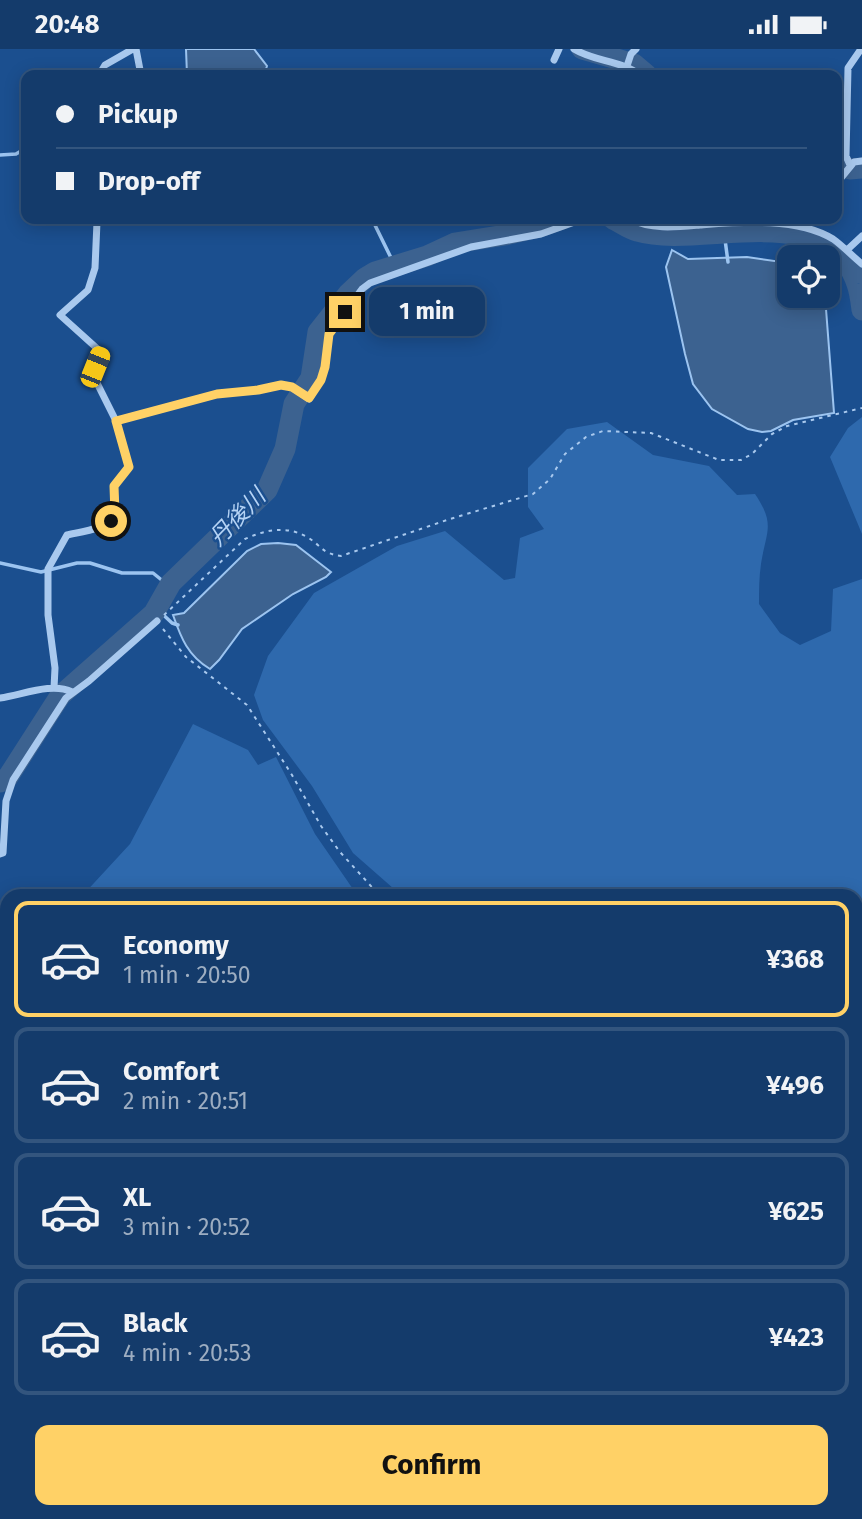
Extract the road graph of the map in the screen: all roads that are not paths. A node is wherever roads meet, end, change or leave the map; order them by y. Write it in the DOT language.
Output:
graph roads {
  1 [pos="134,49"];
  2 [pos="559,49"];
  3 [pos="574,49"];
  4 [pos="636,49"];
  5 [pos="861,49"];
  6 [pos="554,59"];
  7 [pos="629,62"];
  8 [pos="102,70"];
  9 [pos="140,70"];
  10 [pos="626,70"];
  11 [pos="636,70"];
  12 [pos="862,161"];
  13 [pos="842,169"];
  14 [pos="848,169"];
  15 [pos="842,176"];
  16 [pos="96,224"];
  17 [pos="569,224"];
  18 [pos="646,224"];
  19 [pos="712,224"];
  20 [pos="764,224"];
  21 [pos="806,224"];
  22 [pos="804,227"];
  23 [pos="862,236"];
  24 [pos="847,250"];
  25 [pos="862,264"];
  26 [pos="116,421"];
  27 [pos="157,621"];
  28 [pos="54,688"];
  29 [pos="69,690"];
  30 [pos="0,698"];
  31 [pos="0,854"];
  1 -- 8 [label="street"];
  1 -- 9 [label="street"];
  2 -- 6 [label="street"];
  3 -- 7 [label="street"];
  4 -- 7 [label="street"];
  5 -- 14 [label="street"];
  7 -- 10 [label="street"];
  7 -- 11 [label="street"];
  12 -- 14 [label="street"];
  13 -- 14 [label="street"];
  14 -- 15 [label="street"];
  16 -- 26 [label="street"];
  17 -- 26 [label="street"];
  18 -- 19 [label="street"];
  20 -- 22 [label="street"];
  21 -- 22 [label="street"];
  22 -- 24 [label="street"];
  23 -- 24 [label="street"];
  24 -- 25 [label="street"];
  26 -- 28 [label="street"];
  27 -- 29 [label="street"];
  28 -- 29 [label="street"];
  28 -- 30 [label="street"];
  29 -- 31 [label="street"];
}
